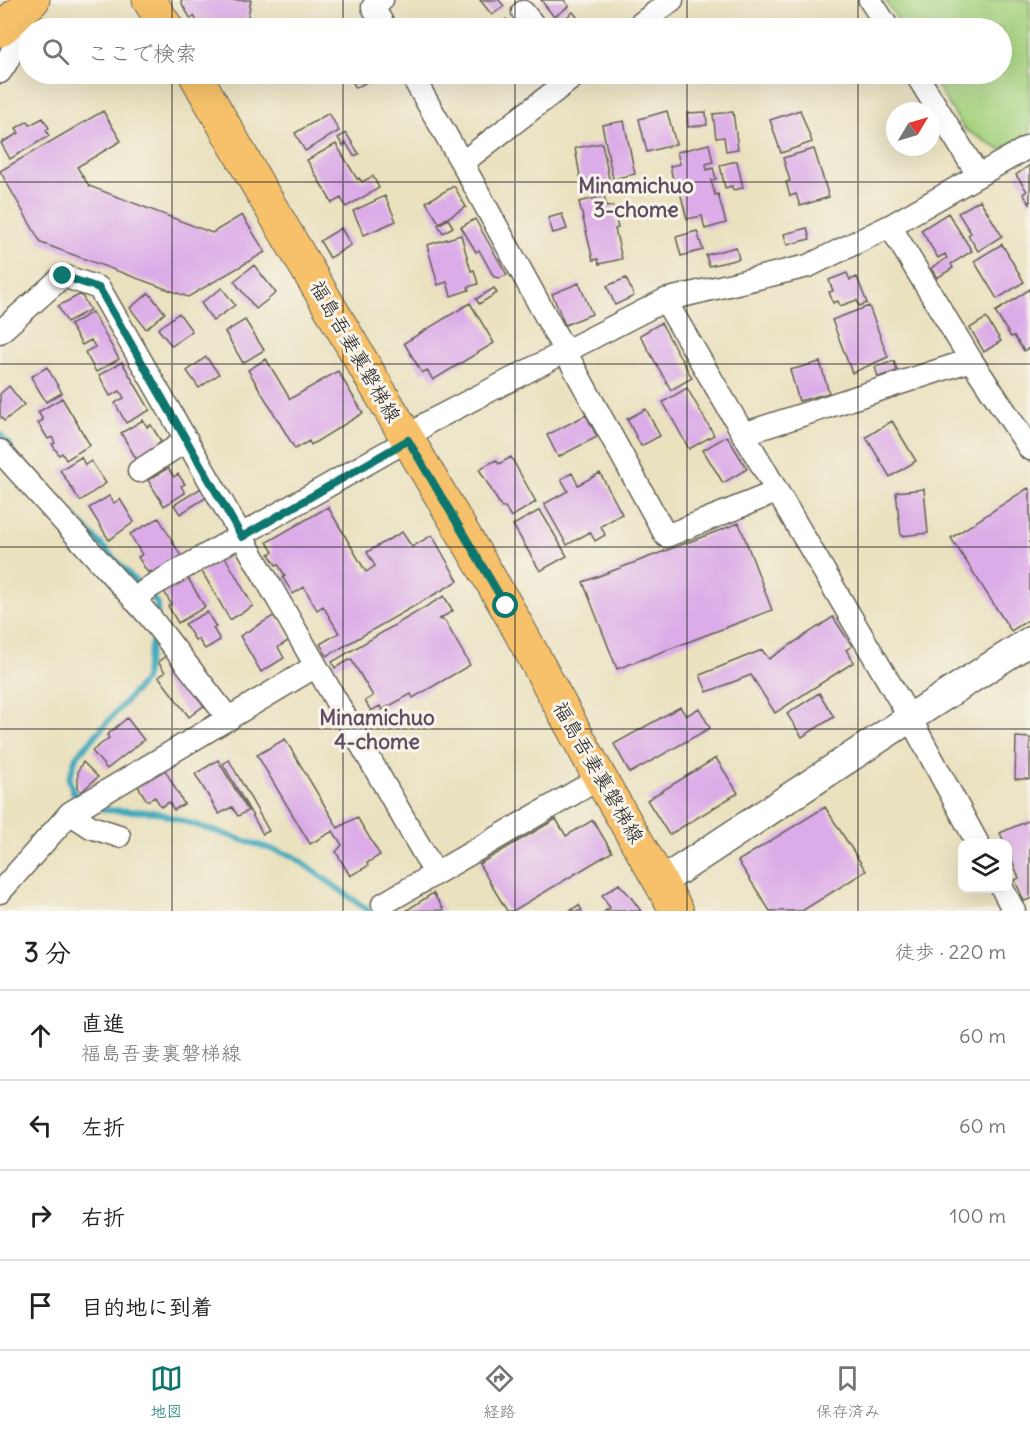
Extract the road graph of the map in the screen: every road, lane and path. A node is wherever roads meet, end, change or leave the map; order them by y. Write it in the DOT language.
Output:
graph roads {
  1 [pos="148,0"];
  2 [pos="382,0"];
  3 [pos="672,0"];
  4 [pos="870,0"];
  5 [pos="30,3"];
  6 [pos="24,18"];
  7 [pos="160,18"];
  8 [pos="379,18"];
  9 [pos="648,18"];
  10 [pos="882,18"];
  11 [pos="0,30"];
  12 [pos="18,35"];
  13 [pos="0,72"];
  14 [pos="201,84"];
  15 [pos="417,84"];
  16 [pos="562,84"];
  17 [pos="922,84"];
  18 [pos="1030,146"];
  19 [pos="462,163"];
  20 [pos="978,175"];
  21 [pos="890,226"];
  22 [pos="665,300"];
  23 [pos="0,332"];
  24 [pos="566,352"];
  25 [pos="971,360"];
  26 [pos="743,434"];
  27 [pos="408,440"];
  28 [pos="187,441"];
  29 [pos="1030,449"];
  30 [pos="0,451"];
  31 [pos="138,471"];
  32 [pos="776,492"];
  33 [pos="242,537"];
  34 [pos="142,594"];
  35 [pos="1030,641"];
  36 [pos="316,666"];
  37 [pos="909,718"];
  38 [pos="229,719"];
  39 [pos="600,778"];
  40 [pos="70,813"];
  41 [pos="119,836"];
  42 [pos="976,839"];
  43 [pos="435,873"];
  44 [pos="661,882"];
  45 [pos="0,892"];
  46 [pos="1005,893"];
  47 [pos="383,904"];
  48 [pos="677,911"];
  49 [pos="1014,911"];
  1 -- 7 [label="main road"];
  2 -- 8 [label="street"];
  3 -- 9 [label="street"];
  4 -- 10 [label="street"];
  5 -- 6 [label="street"];
  5 -- 11 [label="main road"];
  12 -- 13 [label="street"];
  14 -- 27 [label="main road, 福島吾妻裏磐梯線"];
  15 -- 19 [label="street"];
  16 -- 19 [label="street"];
  17 -- 20 [label="street"];
  18 -- 20 [label="street"];
  19 -- 24 [label="street"];
  20 -- 21 [label="street"];
  21 -- 22 [label="street"];
  21 -- 25 [label="street"];
  22 -- 24 [label="street"];
  22 -- 26 [label="street"];
  23 -- 28 [label="street"];
  24 -- 27 [label="street"];
  24 -- 32 [label="street"];
  25 -- 26 [label="street"];
  25 -- 29 [label="street"];
  26 -- 32 [label="street"];
  27 -- 33 [label="street"];
  27 -- 39 [label="main road, 福島吾妻裏磐梯線"];
  28 -- 31 [label="street"];
  28 -- 33 [label="street"];
  30 -- 34 [label="street"];
  32 -- 37 [label="street"];
  33 -- 34 [label="street"];
  33 -- 36 [label="street"];
  34 -- 38 [label="street"];
  35 -- 37 [label="street"];
  36 -- 38 [label="street"];
  36 -- 43 [label="street"];
  37 -- 42 [label="street"];
  37 -- 44 [label="street"];
  38 -- 40 [label="street"];
  39 -- 43 [label="street"];
  39 -- 44 [label="main road, 福島吾妻裏磐梯線"];
  40 -- 41 [label="street"];
  40 -- 45 [label="street"];
  43 -- 47 [label="street"];
  44 -- 48 [label="main road, 福島吾妻裏磐梯線"];
  46 -- 49 [label="street"];
}
